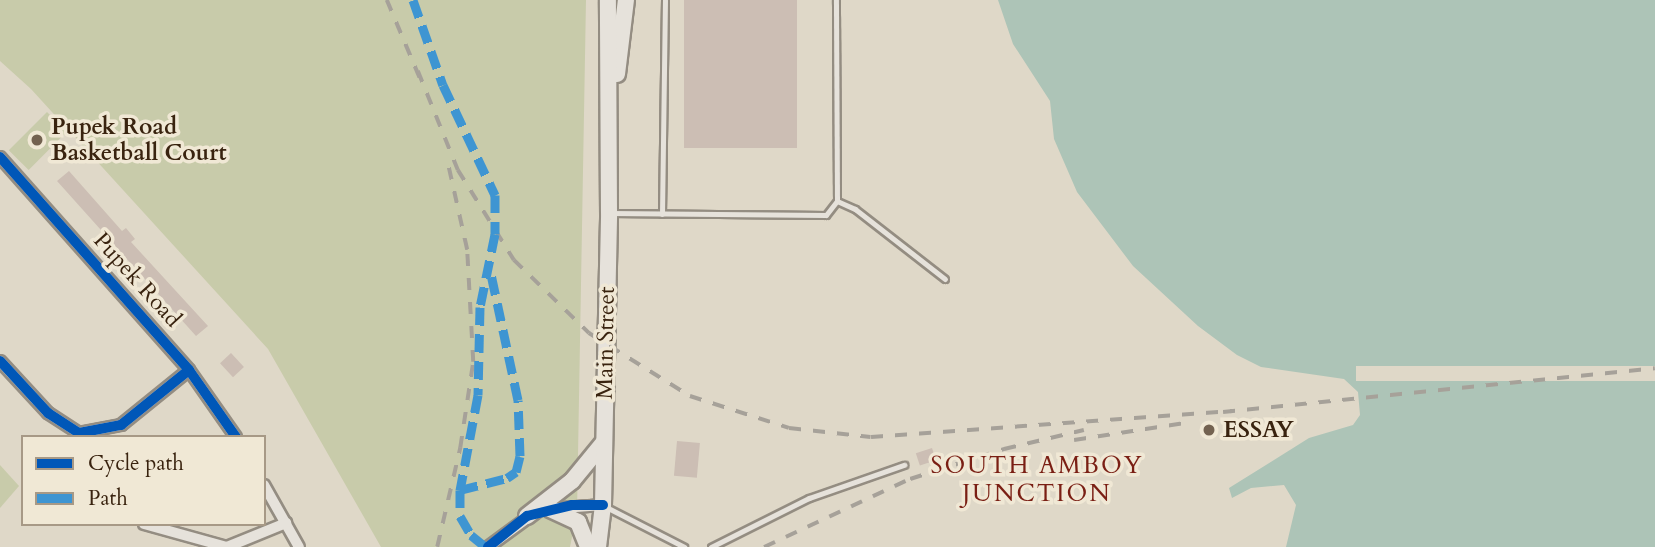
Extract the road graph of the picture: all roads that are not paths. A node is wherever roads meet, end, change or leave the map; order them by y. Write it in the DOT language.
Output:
graph roads {
  1 [pos="608,0"];
  2 [pos="625,0"];
  3 [pos="665,0"];
  4 [pos="836,0"];
  5 [pos="610,139"];
  6 [pos="0,157"];
  7 [pos="837,201"];
  8 [pos="609,212"];
  9 [pos="662,214"];
  10 [pos="945,279"];
  11 [pos="0,361"];
  12 [pos="189,370"];
  13 [pos="78,435"];
  14 [pos="235,435"];
  15 [pos="604,442"];
  16 [pos="904,464"];
  17 [pos="266,488"];
  18 [pos="603,505"];
  19 [pos="550,509"];
  20 [pos="527,516"];
  21 [pos="286,523"];
  22 [pos="151,526"];
  23 [pos="299,547"];
  24 [pos="488,547"];
  25 [pos="588,547"];
  26 [pos="598,547"];
  27 [pos="684,547"];
  28 [pos="711,547"];
  1 -- 5 [label="main road, Main Street"];
  2 -- 5 [label="main road, Main Street"];
  3 -- 9 [label="lane"];
  4 -- 7 [label="lane"];
  5 -- 8 [label="main road, Main Street"];
  6 -- 12 [label="street, Pupek Road"];
  7 -- 9 [label="lane"];
  7 -- 10 [label="lane"];
  8 -- 9 [label="lane"];
  8 -- 15 [label="main road, Main Street"];
  11 -- 13 [label="street"];
  12 -- 13 [label="street"];
  12 -- 14 [label="street, Pupek Road"];
  15 -- 18 [label="main road, Main Street"];
  15 -- 20 [label="main road"];
  16 -- 28 [label="lane"];
  17 -- 21 [label="street"];
  18 -- 19 [label="street"];
  18 -- 26 [label="main road, Main Street"];
  18 -- 27 [label="lane"];
  19 -- 20 [label="street"];
  19 -- 25 [label="main road"];
  20 -- 24 [label="street"];
  21 -- 22 [label="street"];
  21 -- 23 [label="street"];
}
